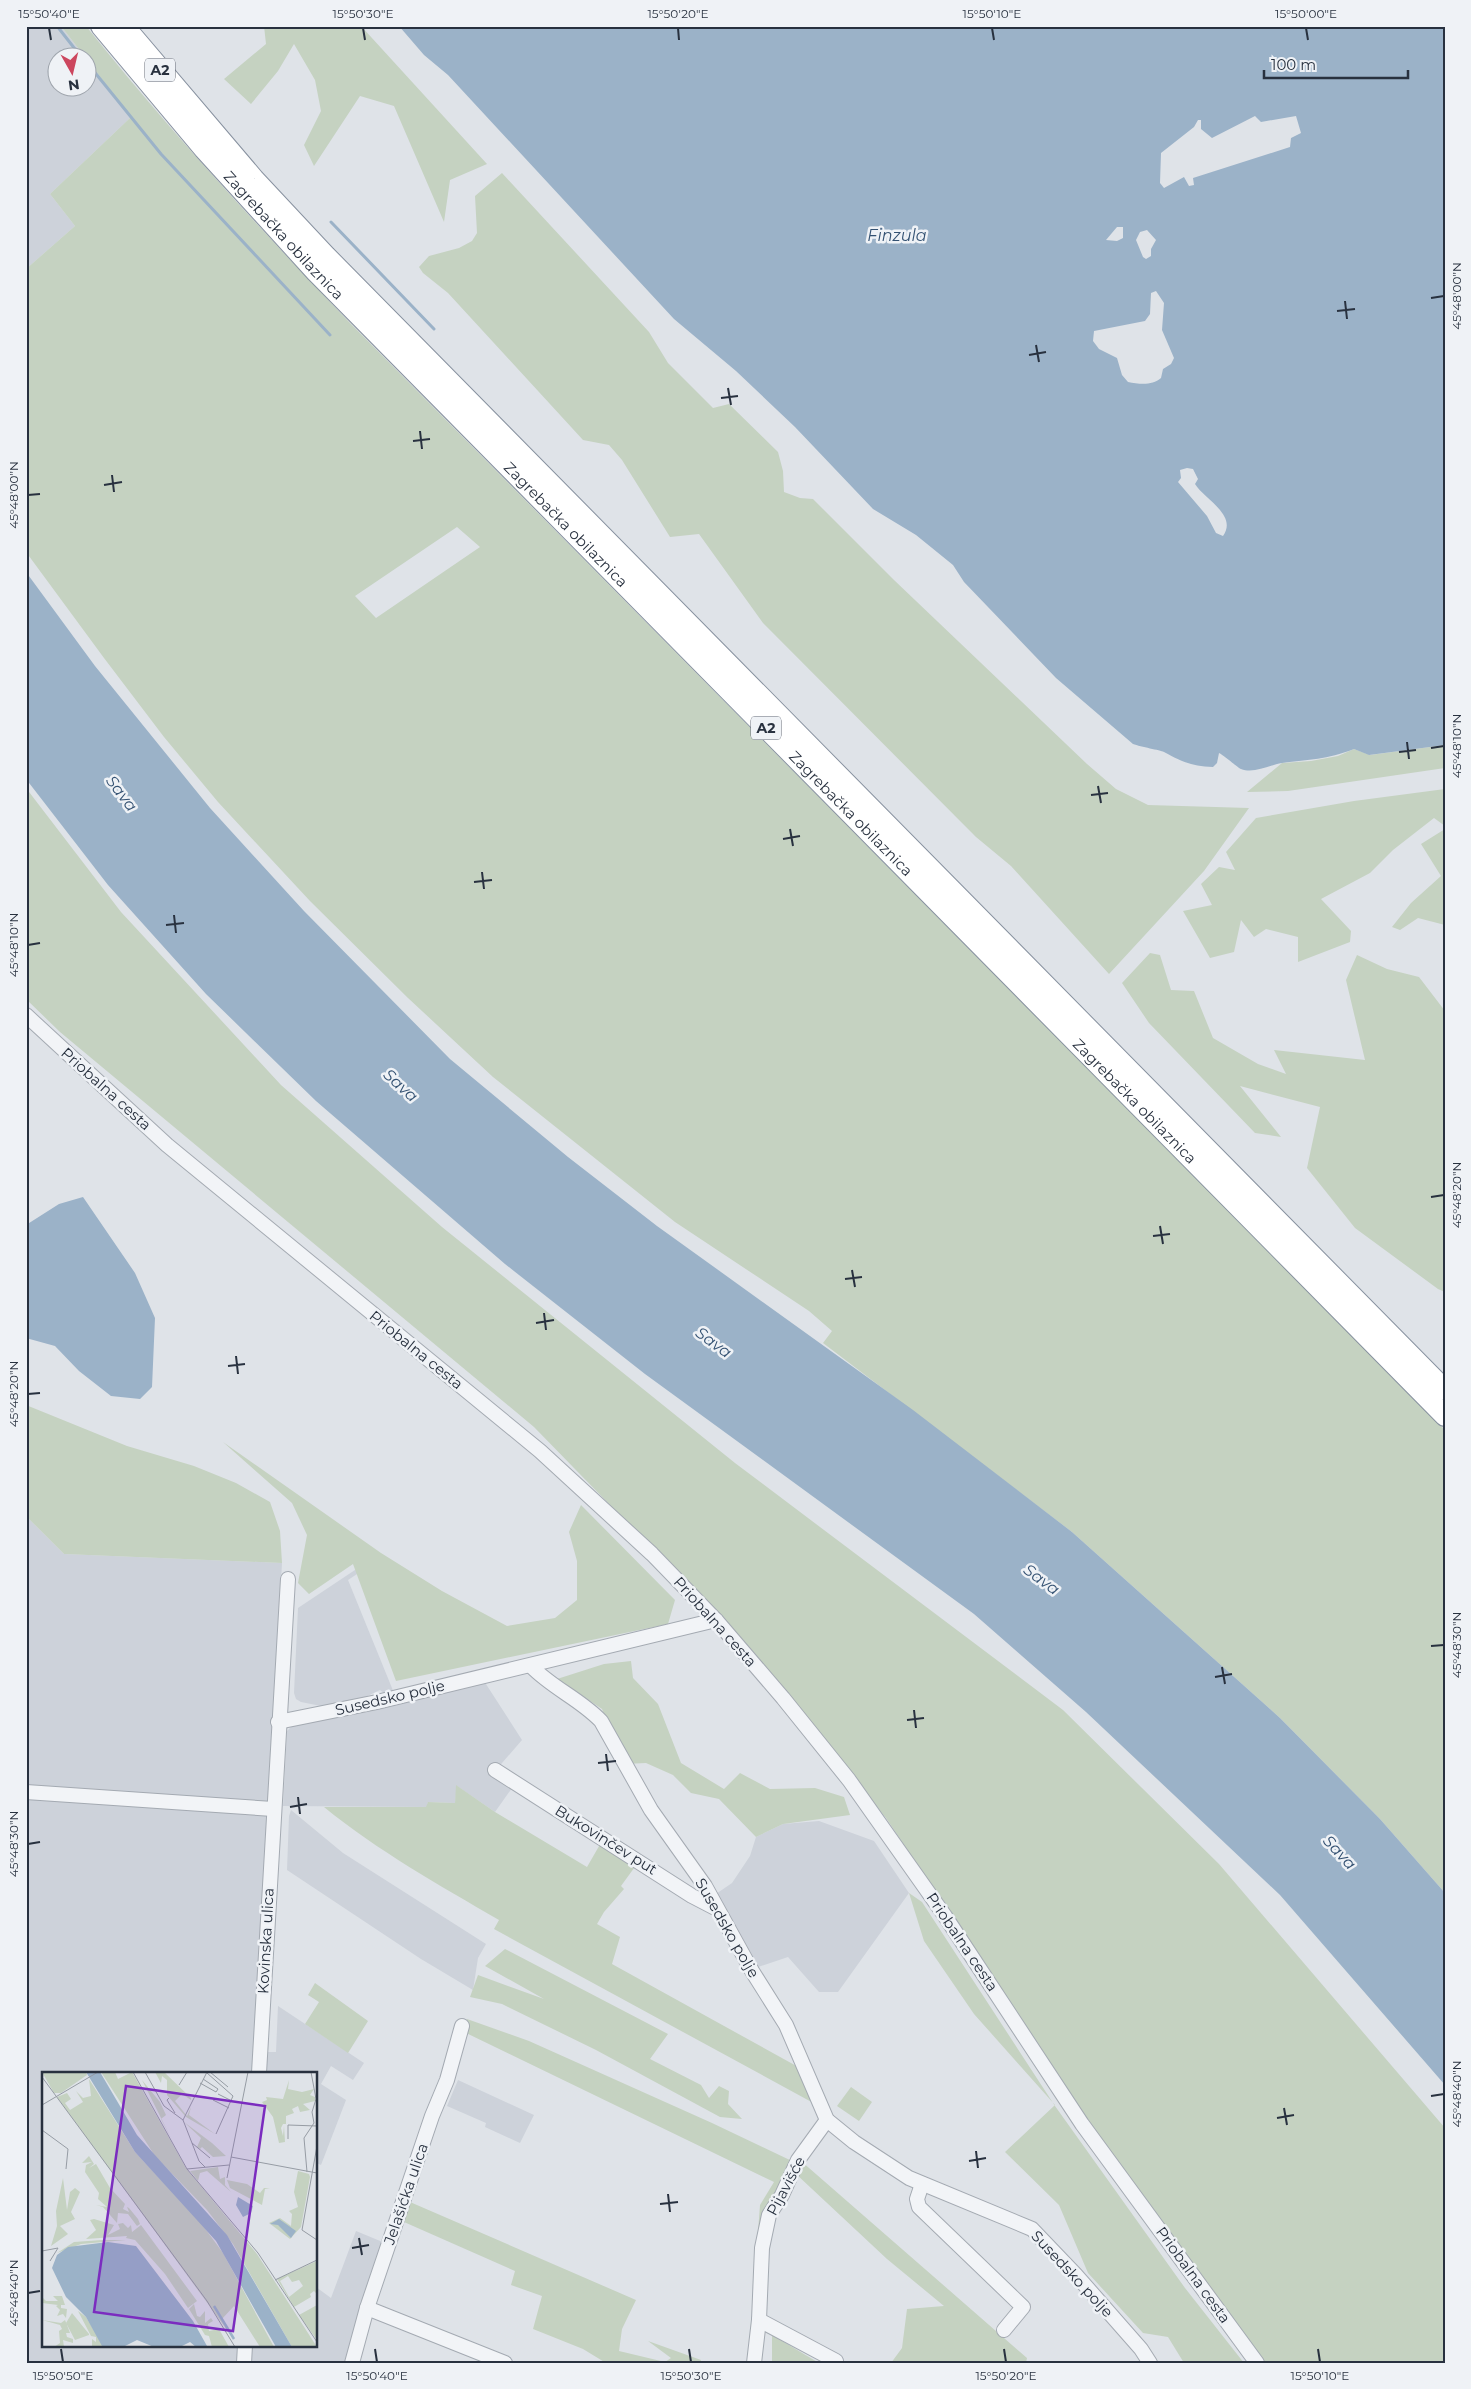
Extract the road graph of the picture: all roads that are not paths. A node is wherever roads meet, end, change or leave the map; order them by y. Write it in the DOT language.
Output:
graph roads {
  1 [pos="101,26"];
  2 [pos="124,26"];
  3 [pos="26,1015"];
  4 [pos="1445,1390"];
  5 [pos="1445,1416"];
  6 [pos="288,1579"];
  7 [pos="716,1620"];
  8 [pos="531,1666"];
  9 [pos="278,1722"];
  10 [pos="495,1770"];
  11 [pos="26,1792"];
  12 [pos="273,1809"];
  13 [pos="718,1910"];
  14 [pos="462,2026"];
  15 [pos="259,2072"];
  16 [pos="827,2120"];
  17 [pos="922,2184"];
  18 [pos="367,2308"];
  19 [pos="759,2320"];
  20 [pos="1004,2330"];
  21 [pos="245,2346"];
  22 [pos="836,2361"];
  23 [pos="244,2363"];
  24 [pos="352,2363"];
  25 [pos="505,2363"];
  26 [pos="754,2363"];
  27 [pos="1150,2363"];
  28 [pos="1257,2363"];
  1 -- 5 [label="highway, Zagrebačka obilaznica / A2"];
  2 -- 4 [label="highway, Zagrebačka obilaznica / A2"];
  3 -- 7 [label="street, Priobalna cesta"];
  6 -- 9 [label="street, Kovinska ulica"];
  7 -- 8 [label="street, Susedsko polje"];
  7 -- 28 [label="street, Priobalna cesta"];
  8 -- 9 [label="street, Susedsko polje"];
  8 -- 13 [label="street, Susedsko polje"];
  9 -- 12 [label="street, Kovinska ulica"];
  10 -- 13 [label="street, Bukovinčev put"];
  11 -- 12 [label="street"];
  12 -- 15 [label="street, Kovinska ulica"];
  13 -- 16 [label="street, Susedsko polje"];
  14 -- 18 [label="street, Jelašićka ulica"];
  16 -- 17 [label="street, Susedsko polje"];
  16 -- 19 [label="street, Pijavišće"];
  17 -- 20 [label="street"];
  17 -- 27 [label="street, Susedsko polje"];
  18 -- 24 [label="street, Jelašićka ulica"];
  18 -- 25 [label="street"];
  19 -- 22 [label="street"];
  19 -- 26 [label="street, Pijavišće"];
  21 -- 23 [label="street"];
}
